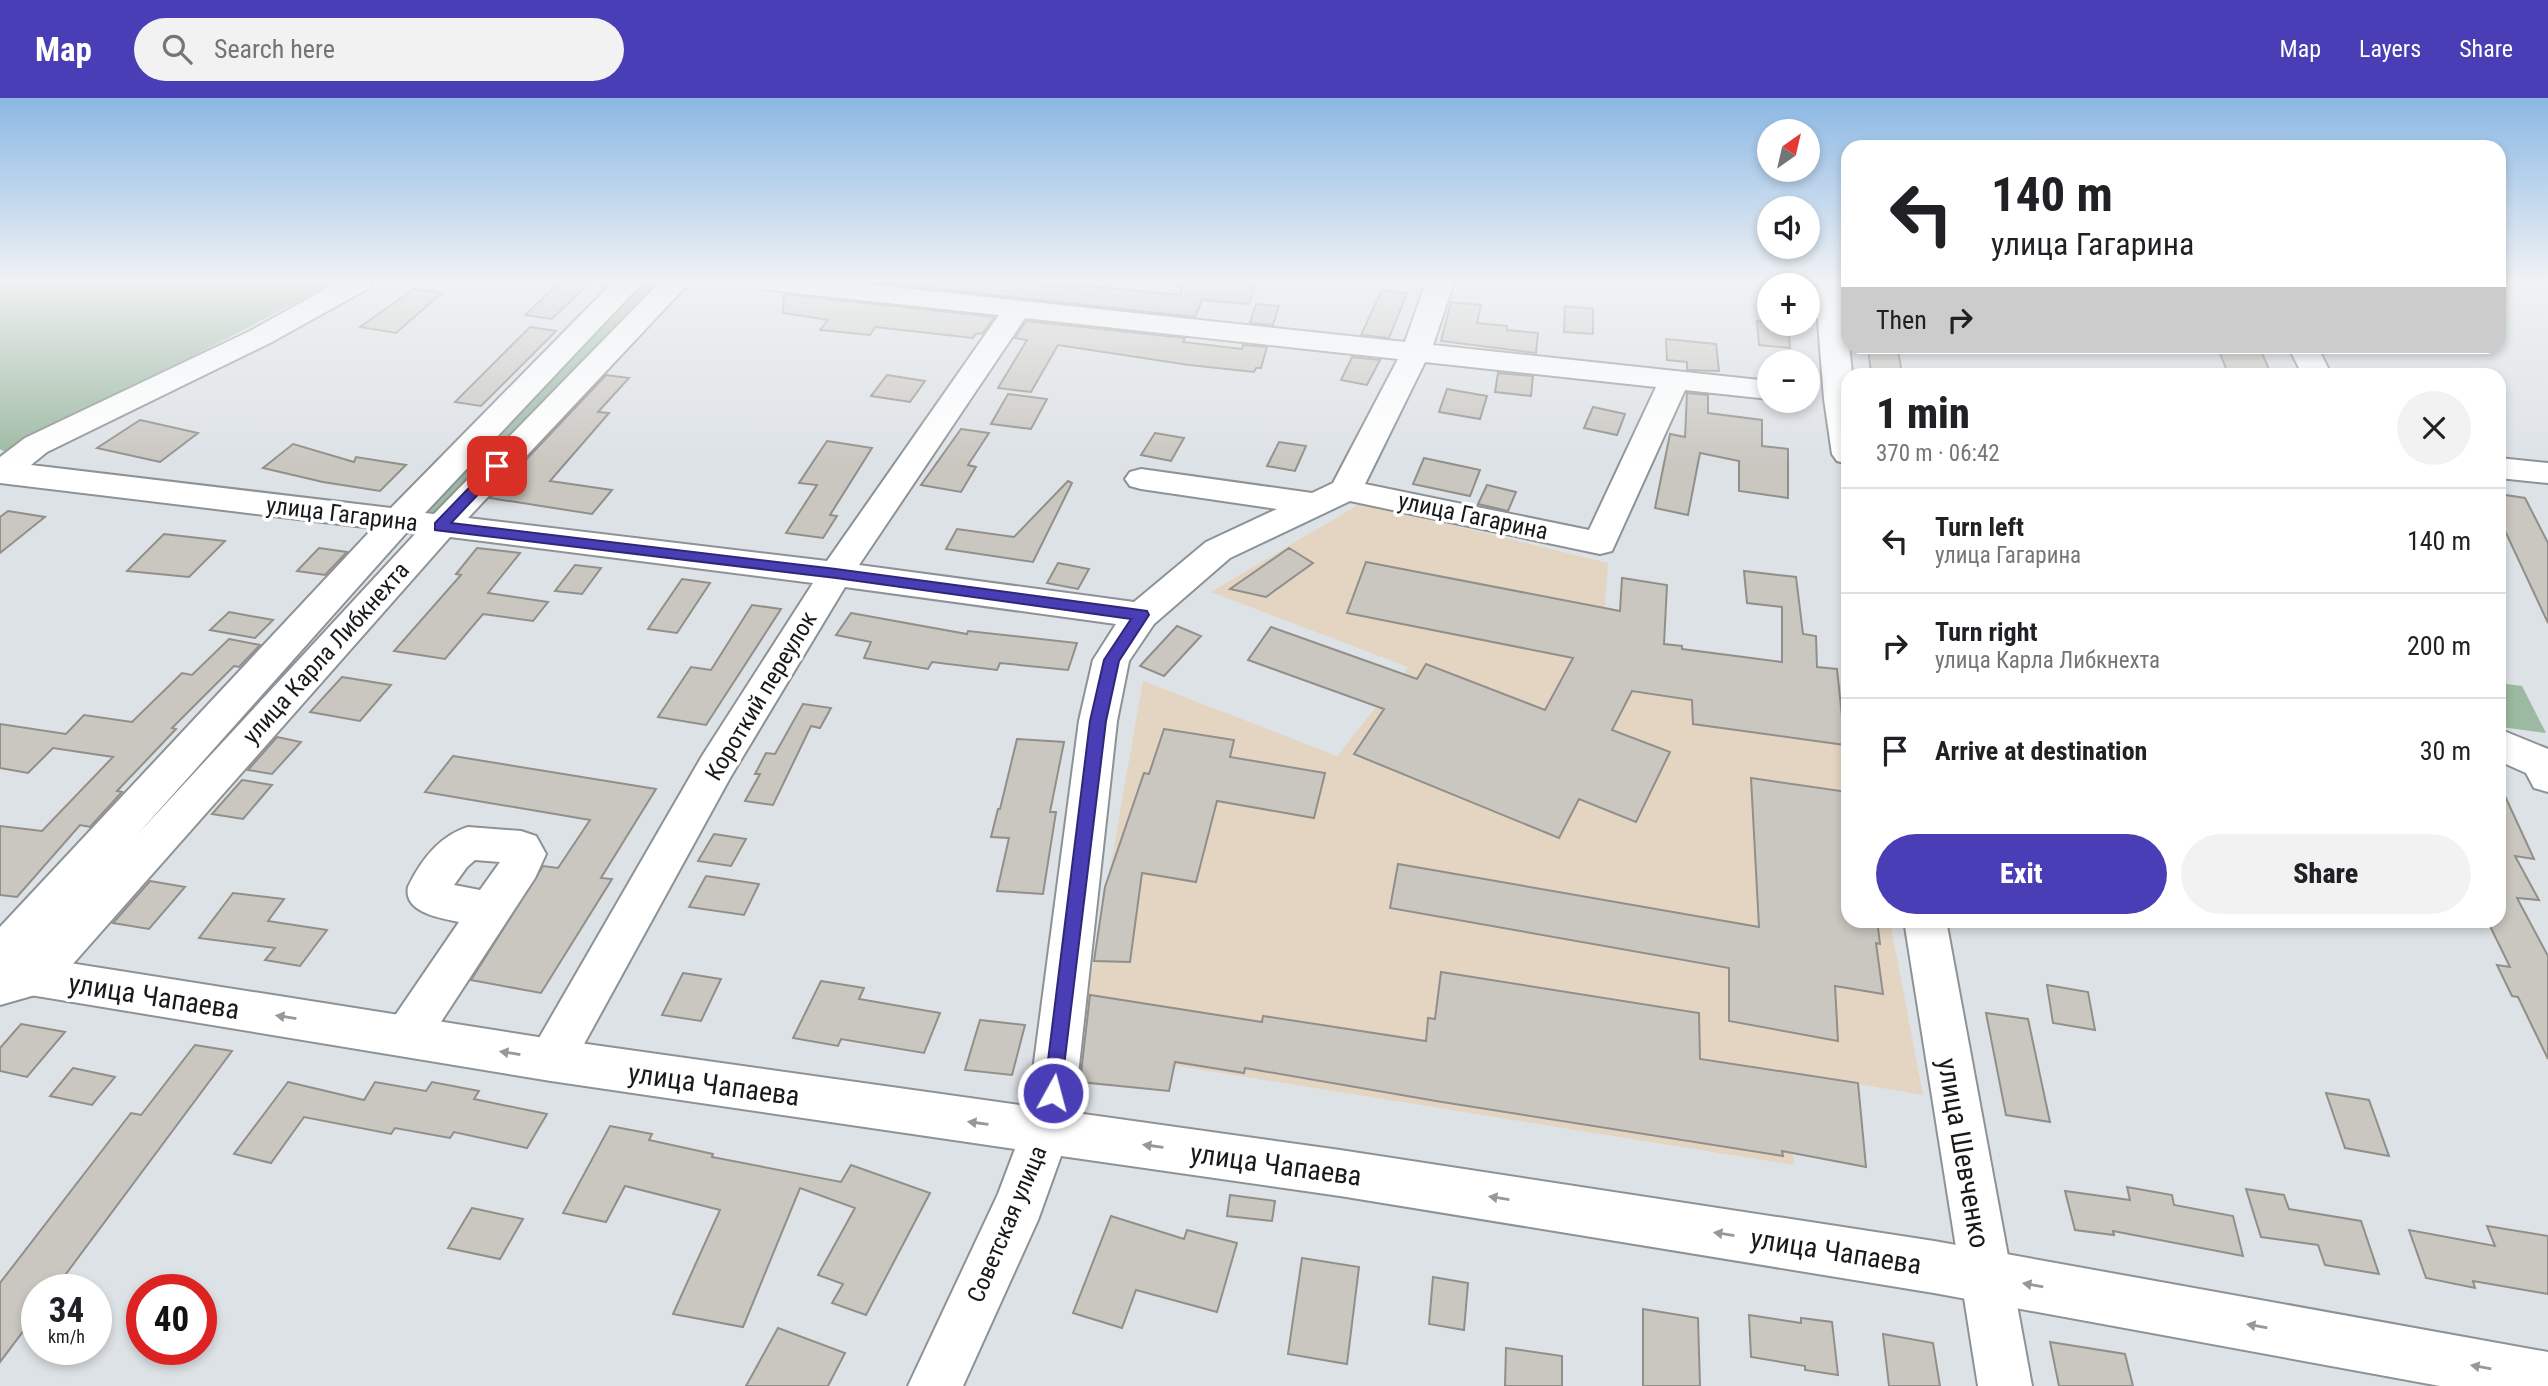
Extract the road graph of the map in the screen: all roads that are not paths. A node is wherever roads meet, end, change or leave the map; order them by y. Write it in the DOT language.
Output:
graph roads {
  1 [pos="249,342"];
  2 [pos="577,342"];
  3 [pos="594,342"];
  4 [pos="612,342"];
  5 [pos="995,342"];
  6 [pos="1327,342"];
  7 [pos="1419,342"];
  8 [pos="1837,342"];
  9 [pos="1416,351"];
  10 [pos="1841,376"];
  11 [pos="1675,379"];
  12 [pos="1757,389"];
  13 [pos="1820,396"];
  14 [pos="1841,399"];
  15 [pos="2506,469"];
  16 [pos="1,472"];
  17 [pos="2548,473"];
  18 [pos="1141,479"];
  19 [pos="1330,497"];
  20 [pos="419,524"];
  21 [pos="836,574"];
  22 [pos="1141,615"];
  23 [pos="2506,748"];
  24 [pos="2506,759"];
  25 [pos="2546,768"];
  26 [pos="490,910"];
  27 [pos="1926,928"];
  28 [pos="7,975"];
  29 [pos="406,1037"];
  30 [pos="551,1060"];
  31 [pos="1046,1131"];
  32 [pos="1985,1276"];
  33 [pos="2548,1379"];
  34 [pos="935,1386"];
  35 [pos="2005,1386"];
  1 -- 16 [label="street"];
  2 -- 20 [label="street, улица Карла Либкнехта"];
  3 -- 20 [label="street, улица Карла Либкнехта"];
  4 -- 20 [label="street, улица Карла Либкнехта"];
  5 -- 21 [label="street, Короткий переулок"];
  6 -- 9 [label="street"];
  7 -- 9 [label="street"];
  8 -- 10 [label="street"];
  9 -- 11 [label="street"];
  9 -- 19 [label="street"];
  11 -- 12 [label="street"];
  11 -- 19 [label="street, улица Гагарина"];
  13 -- 14 [label="street"];
  15 -- 17 [label="street"];
  16 -- 20 [label="street, улица Гагарина"];
  18 -- 19 [label="street, улица Гагарина"];
  19 -- 22 [label="street, Советская улица"];
  20 -- 21 [label="street, улица Гагарина"];
  20 -- 28 [label="street, улица Карла Либкнехта"];
  21 -- 22 [label="street, улица Гагарина"];
  21 -- 30 [label="street, Короткий переулок"];
  22 -- 31 [label="street, Советская улица"];
  23 -- 25 [label="street"];
  24 -- 25 [label="street"];
  26 -- 29 [label="street"];
  27 -- 32 [label="street, улица Шевченко"];
  29 -- 28 [label="street, улица Чапаева, one-way"];
  30 -- 29 [label="street, улица Чапаева, one-way"];
  31 -- 30 [label="street, улица Чапаева, one-way"];
  32 -- 31 [label="street, улица Чапаева, one-way"];
  31 -- 34 [label="street, Советская улица"];
  33 -- 32 [label="street, улица Чапаева, one-way"];
  32 -- 35 [label="street, улица Шевченко"];
}
